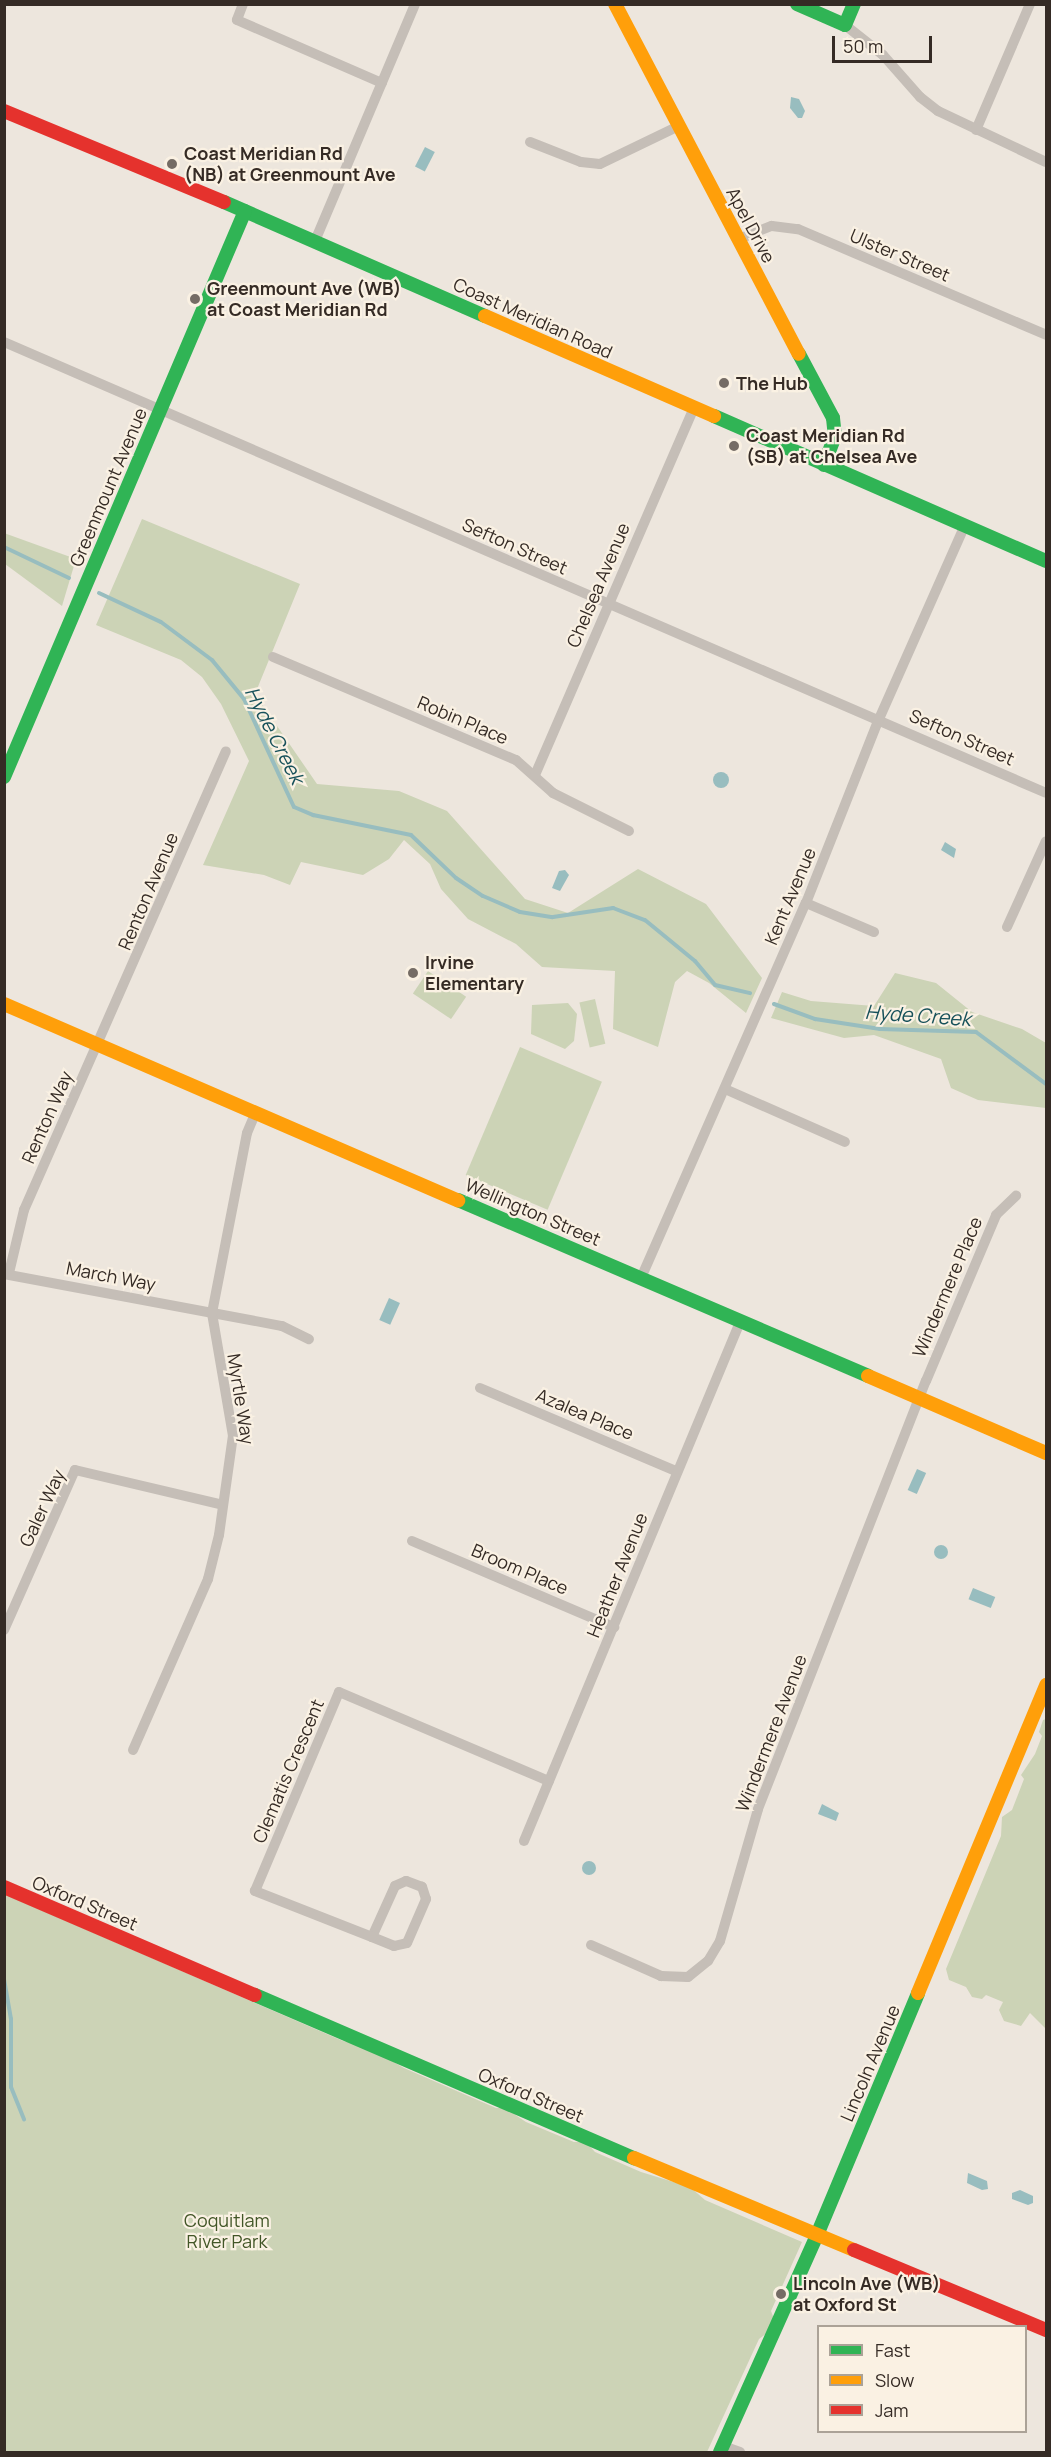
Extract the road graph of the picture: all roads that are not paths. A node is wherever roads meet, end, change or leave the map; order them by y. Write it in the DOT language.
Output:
graph roads {
  1 [pos="243,4"];
  2 [pos="415,4"];
  3 [pos="615,4"];
  4 [pos="797,4"];
  5 [pos="854,4"];
  6 [pos="1030,4"];
  7 [pos="845,25"];
  8 [pos="382,83"];
  9 [pos="4,111"];
  10 [pos="679,126"];
  11 [pos="976,130"];
  12 [pos="530,142"];
  13 [pos="1047,162"];
  14 [pos="245,211"];
  15 [pos="739,239"];
  16 [pos="315,241"];
  17 [pos="1047,335"];
  18 [pos="4,342"];
  19 [pos="693,408"];
  20 [pos="161,410"];
  21 [pos="824,465"];
  22 [pos="965,525"];
  23 [pos="1047,561"];
  24 [pos="609,605"];
  25 [pos="273,657"];
  26 [pos="879,719"];
  27 [pos="226,751"];
  28 [pos="535,775"];
  29 [pos="4,777"];
  30 [pos="1047,793"];
  31 [pos="629,831"];
  32 [pos="1047,840"];
  33 [pos="806,903"];
  34 [pos="1007,927"];
  35 [pos="874,932"];
  36 [pos="4,1004"];
  37 [pos="99,1045"];
  38 [pos="726,1089"];
  39 [pos="256,1112"];
  40 [pos="845,1142"];
  41 [pos="1016,1196"];
  42 [pos="7,1274"];
  43 [pos="641,1278"];
  44 [pos="212,1313"];
  45 [pos="740,1322"];
  46 [pos="309,1339"];
  47 [pos="480,1388"];
  48 [pos="920,1399"];
  49 [pos="1047,1453"];
  50 [pos="676,1471"];
  51 [pos="223,1505"];
  52 [pos="412,1541"];
  53 [pos="614,1627"];
  54 [pos="4,1630"];
  55 [pos="1047,1685"];
  56 [pos="133,1750"];
  57 [pos="549,1781"];
  58 [pos="524,1841"];
  59 [pos="4,1887"];
  60 [pos="372,1937"];
  61 [pos="591,1945"];
  62 [pos="817,2235"];
  63 [pos="1047,2330"];
  64 [pos="721,2449"];
  65 [pos="740,2452"];
  1 -- 8 [label="street"];
  2 -- 8 [label="street"];
  3 -- 10 [label="street, Apel Drive"];
  4 -- 7 [label="street"];
  5 -- 7 [label="street"];
  6 -- 11 [label="street"];
  7 -- 11 [label="street"];
  8 -- 16 [label="street"];
  9 -- 14 [label="street, Coast Meridian Road"];
  10 -- 12 [label="street"];
  10 -- 15 [label="street, Apel Drive"];
  11 -- 13 [label="street"];
  14 -- 16 [label="street, Coast Meridian Road"];
  14 -- 20 [label="street, Greenmount Avenue"];
  15 -- 17 [label="street, Ulster Street"];
  15 -- 21 [label="street, Apel Drive"];
  16 -- 19 [label="street, Coast Meridian Road"];
  18 -- 20 [label="street, Sefton Street"];
  19 -- 21 [label="street, Coast Meridian Road"];
  19 -- 24 [label="street, Chelsea Avenue"];
  20 -- 24 [label="street, Sefton Street"];
  20 -- 29 [label="street, Greenmount Avenue"];
  21 -- 22 [label="street, Coast Meridian Road"];
  22 -- 23 [label="street, Coast Meridian Road"];
  22 -- 26 [label="street, Kent Avenue"];
  24 -- 26 [label="street, Sefton Street"];
  24 -- 28 [label="street, Chelsea Avenue"];
  25 -- 28 [label="street, Robin Place"];
  26 -- 30 [label="street, Sefton Street"];
  26 -- 33 [label="street, Kent Avenue"];
  27 -- 37 [label="street, Renton Avenue"];
  28 -- 31 [label="street, Robin Place"];
  32 -- 34 [label="street"];
  33 -- 35 [label="street"];
  33 -- 38 [label="street, Kent Avenue"];
  36 -- 37 [label="street, Wellington Street"];
  37 -- 39 [label="street, Wellington Street"];
  37 -- 42 [label="street, Renton Way"];
  38 -- 40 [label="street"];
  38 -- 43 [label="street, Kent Avenue"];
  39 -- 43 [label="street, Wellington Street"];
  39 -- 44 [label="street, Myrtle Way"];
  41 -- 48 [label="street, Windermere Place"];
  42 -- 44 [label="street, March Way"];
  43 -- 45 [label="street, Wellington Street"];
  44 -- 46 [label="street, March Way"];
  44 -- 51 [label="street, Myrtle Way"];
  45 -- 48 [label="street, Wellington Street"];
  45 -- 50 [label="street, Heather Avenue"];
  47 -- 50 [label="street, Azalea Place"];
  48 -- 49 [label="street, Wellington Street"];
  48 -- 61 [label="street, Windermere Avenue"];
  50 -- 53 [label="street, Heather Avenue"];
  51 -- 54 [label="street, Galer Way"];
  51 -- 56 [label="street, Myrtle Way"];
  52 -- 53 [label="street, Broom Place"];
  53 -- 57 [label="street, Heather Avenue"];
  55 -- 62 [label="street, Lincoln Avenue"];
  57 -- 58 [label="street, Heather Avenue"];
  57 -- 60 [label="street, Clematis Crescent"];
  59 -- 62 [label="street, Oxford Street"];
  60 -- 60 [label="street, Clematis Crescent"];
  62 -- 63 [label="street, Oxford Street"];
  62 -- 64 [label="street, Lincoln Avenue"];
  64 -- 65 [label="street"];
}
